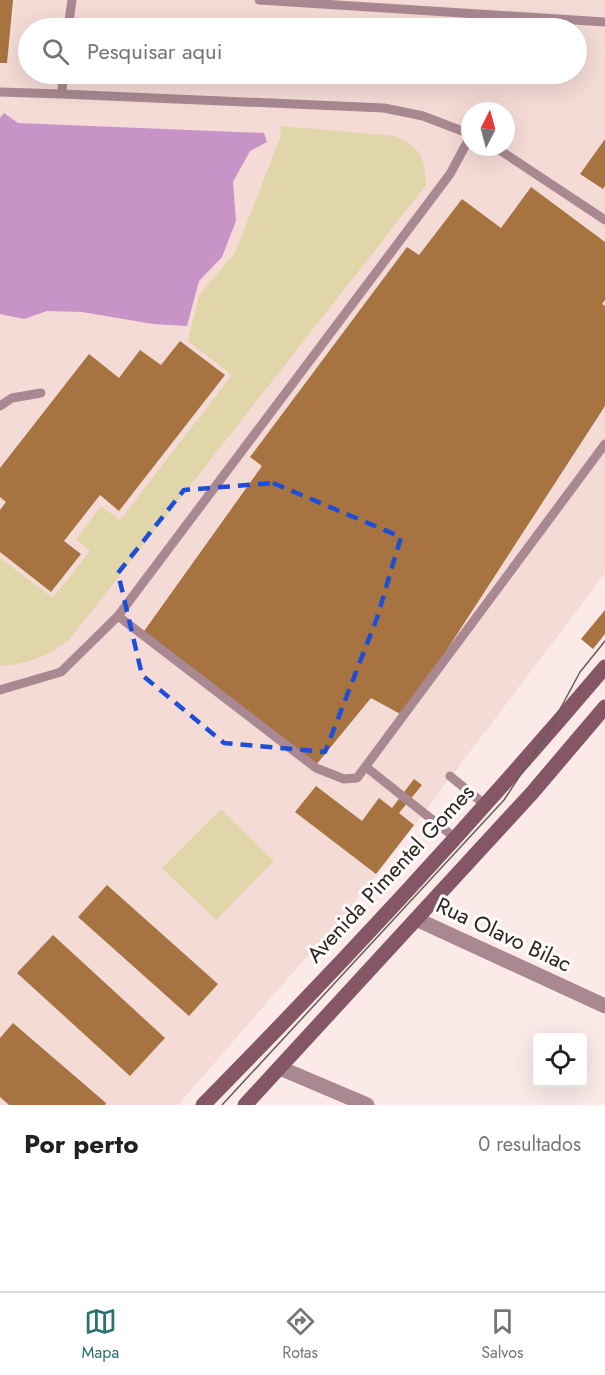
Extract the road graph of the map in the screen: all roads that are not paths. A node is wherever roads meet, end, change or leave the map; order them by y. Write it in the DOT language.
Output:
graph roads {
  1 [pos="72,0"];
  2 [pos="259,0"];
  3 [pos="69,18"];
  4 [pos="542,18"];
  5 [pos="587,21"];
  6 [pos="605,22"];
  7 [pos="62,84"];
  8 [pos="0,92"];
  9 [pos="62,94"];
  10 [pos="461,132"];
  11 [pos="461,153"];
  12 [pos="509,156"];
  13 [pos="605,220"];
  14 [pos="41,393"];
  15 [pos="0,406"];
  16 [pos="605,444"];
  17 [pos="118,616"];
  18 [pos="605,667"];
  19 [pos="0,690"];
  20 [pos="605,707"];
  21 [pos="366,767"];
  22 [pos="450,776"];
  23 [pos="484,804"];
  24 [pos="454,837"];
  25 [pos="416,919"];
  26 [pos="605,1006"];
  27 [pos="280,1068"];
  28 [pos="203,1105"];
  29 [pos="245,1105"];
  30 [pos="367,1105"];
  1 -- 3 [label="lane"];
  2 -- 4 [label="lane"];
  5 -- 6 [label="lane"];
  7 -- 9 [label="lane"];
  8 -- 9 [label="lane"];
  9 -- 10 [label="lane"];
  11 -- 17 [label="lane"];
  12 -- 13 [label="lane"];
  14 -- 15 [label="lane"];
  16 -- 21 [label="lane"];
  17 -- 19 [label="lane"];
  17 -- 21 [label="lane"];
  18 -- 23 [label="main road, Avenida Pimentel Gomes"];
  20 -- 25 [label="main road"];
  21 -- 24 [label="lane"];
  22 -- 23 [label="lane"];
  23 -- 24 [label="main road, Avenida Pimentel Gomes"];
  24 -- 28 [label="main road, Avenida Pimentel Gomes"];
  25 -- 26 [label="street, Rua Olavo Bilac"];
  25 -- 27 [label="main road"];
  27 -- 29 [label="main road"];
  27 -- 30 [label="street"];
}
